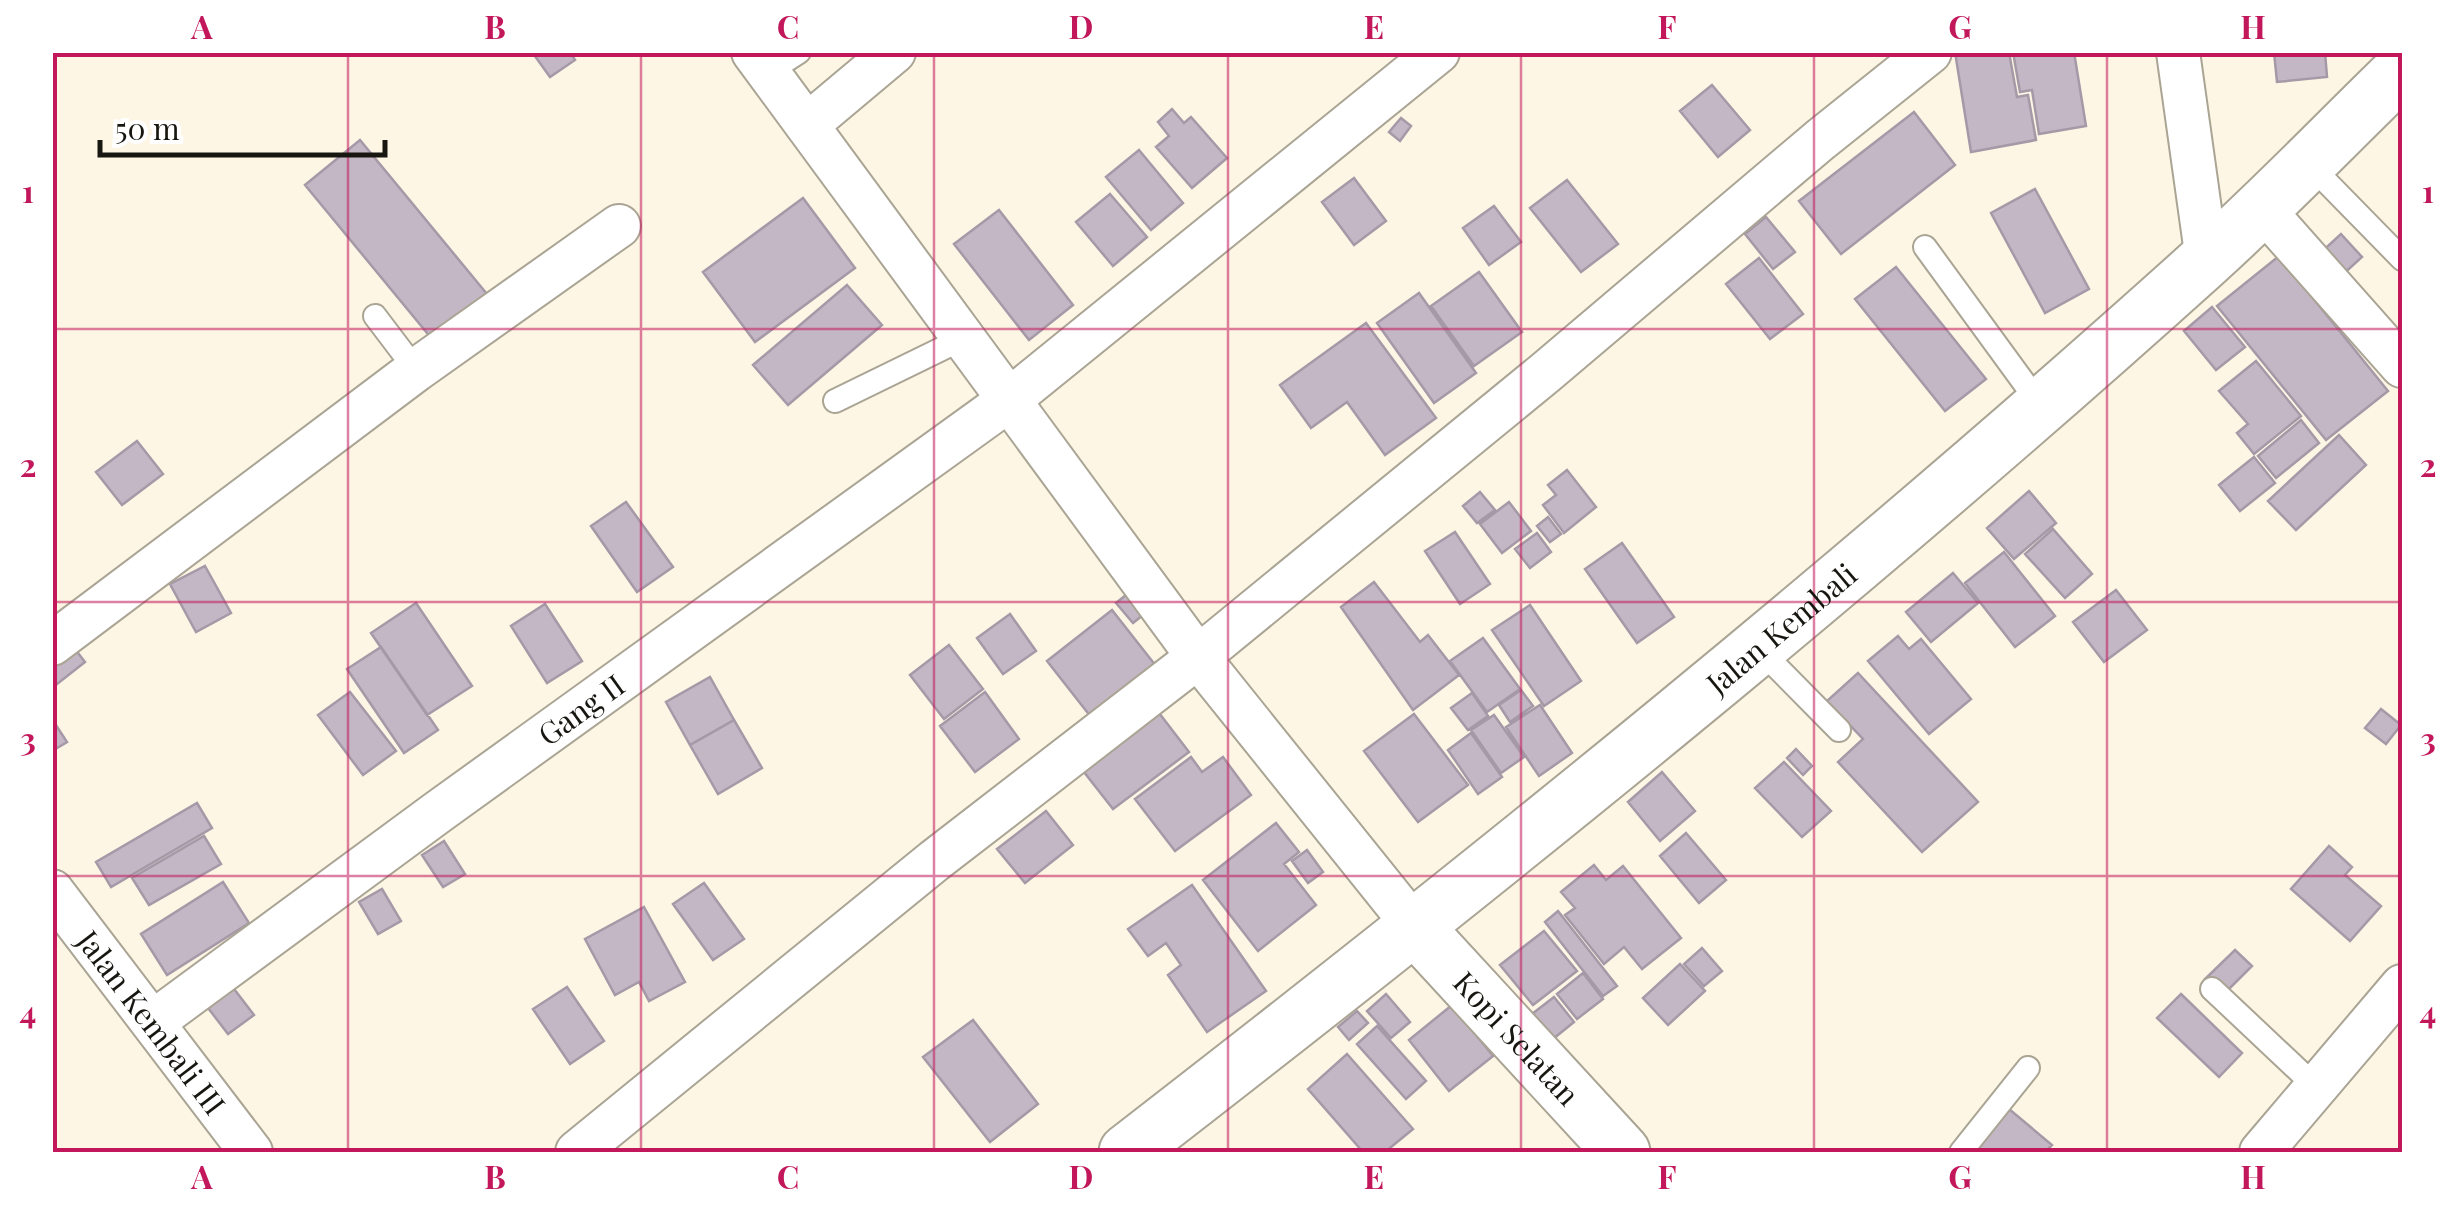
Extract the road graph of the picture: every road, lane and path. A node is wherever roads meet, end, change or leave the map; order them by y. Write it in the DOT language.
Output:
graph roads {
  1 [pos="894,52"];
  2 [pos="1438,52"];
  3 [pos="1930,52"];
  4 [pos="2178,52"];
  5 [pos="774,59"];
  6 [pos="2402,70"];
  7 [pos="807,124"];
  8 [pos="2306,162"];
  9 [pos="2261,206"];
  10 [pos="619,226"];
  11 [pos="1925,247"];
  12 [pos="2402,259"];
  13 [pos="2207,260"];
  14 [pos="375,316"];
  15 [pos="964,338"];
  16 [pos="2402,366"];
  17 [pos="416,370"];
  18 [pos="1008,400"];
  19 [pos="835,401"];
  20 [pos="2041,406"];
  21 [pos="52,644"];
  22 [pos="1757,646"];
  23 [pos="1198,657"];
  24 [pos="1839,730"];
  25 [pos="52,891"];
  26 [pos="1414,926"];
  27 [pos="2402,986"];
  28 [pos="2212,989"];
  29 [pos="153,1022"];
  30 [pos="2028,1068"];
  31 [pos="2316,1086"];
  32 [pos="251,1152"];
  33 [pos="576,1152"];
  34 [pos="1127,1152"];
  35 [pos="1622,1152"];
  36 [pos="1961,1152"];
  37 [pos="2261,1152"];
  1 -- 7 [label="street"];
  2 -- 18 [label="street, Gang II"];
  3 -- 23 [label="street"];
  4 -- 13 [label="street"];
  5 -- 7 [label="street"];
  6 -- 8 [label="street, Jalan Kembali"];
  7 -- 15 [label="street"];
  8 -- 9 [label="street, Jalan Kembali"];
  8 -- 12 [label="lane"];
  9 -- 13 [label="street, Jalan Kembali"];
  9 -- 16 [label="street"];
  10 -- 17 [label="street"];
  11 -- 20 [label="lane"];
  13 -- 20 [label="street, Jalan Kembali"];
  14 -- 17 [label="lane"];
  15 -- 18 [label="street"];
  15 -- 19 [label="lane"];
  17 -- 21 [label="street"];
  18 -- 23 [label="street"];
  18 -- 29 [label="street, Gang II"];
  20 -- 22 [label="street, Jalan Kembali"];
  22 -- 24 [label="lane"];
  22 -- 26 [label="street, Jalan Kembali"];
  23 -- 26 [label="street"];
  23 -- 33 [label="street"];
  25 -- 29 [label="street, Jalan Kembali III"];
  26 -- 34 [label="street, Jalan Kembali"];
  26 -- 35 [label="street, Kopi Selatan"];
  27 -- 31 [label="street"];
  28 -- 31 [label="lane"];
  29 -- 32 [label="street, Jalan Kembali III"];
  30 -- 36 [label="lane"];
  31 -- 37 [label="street"];
}
